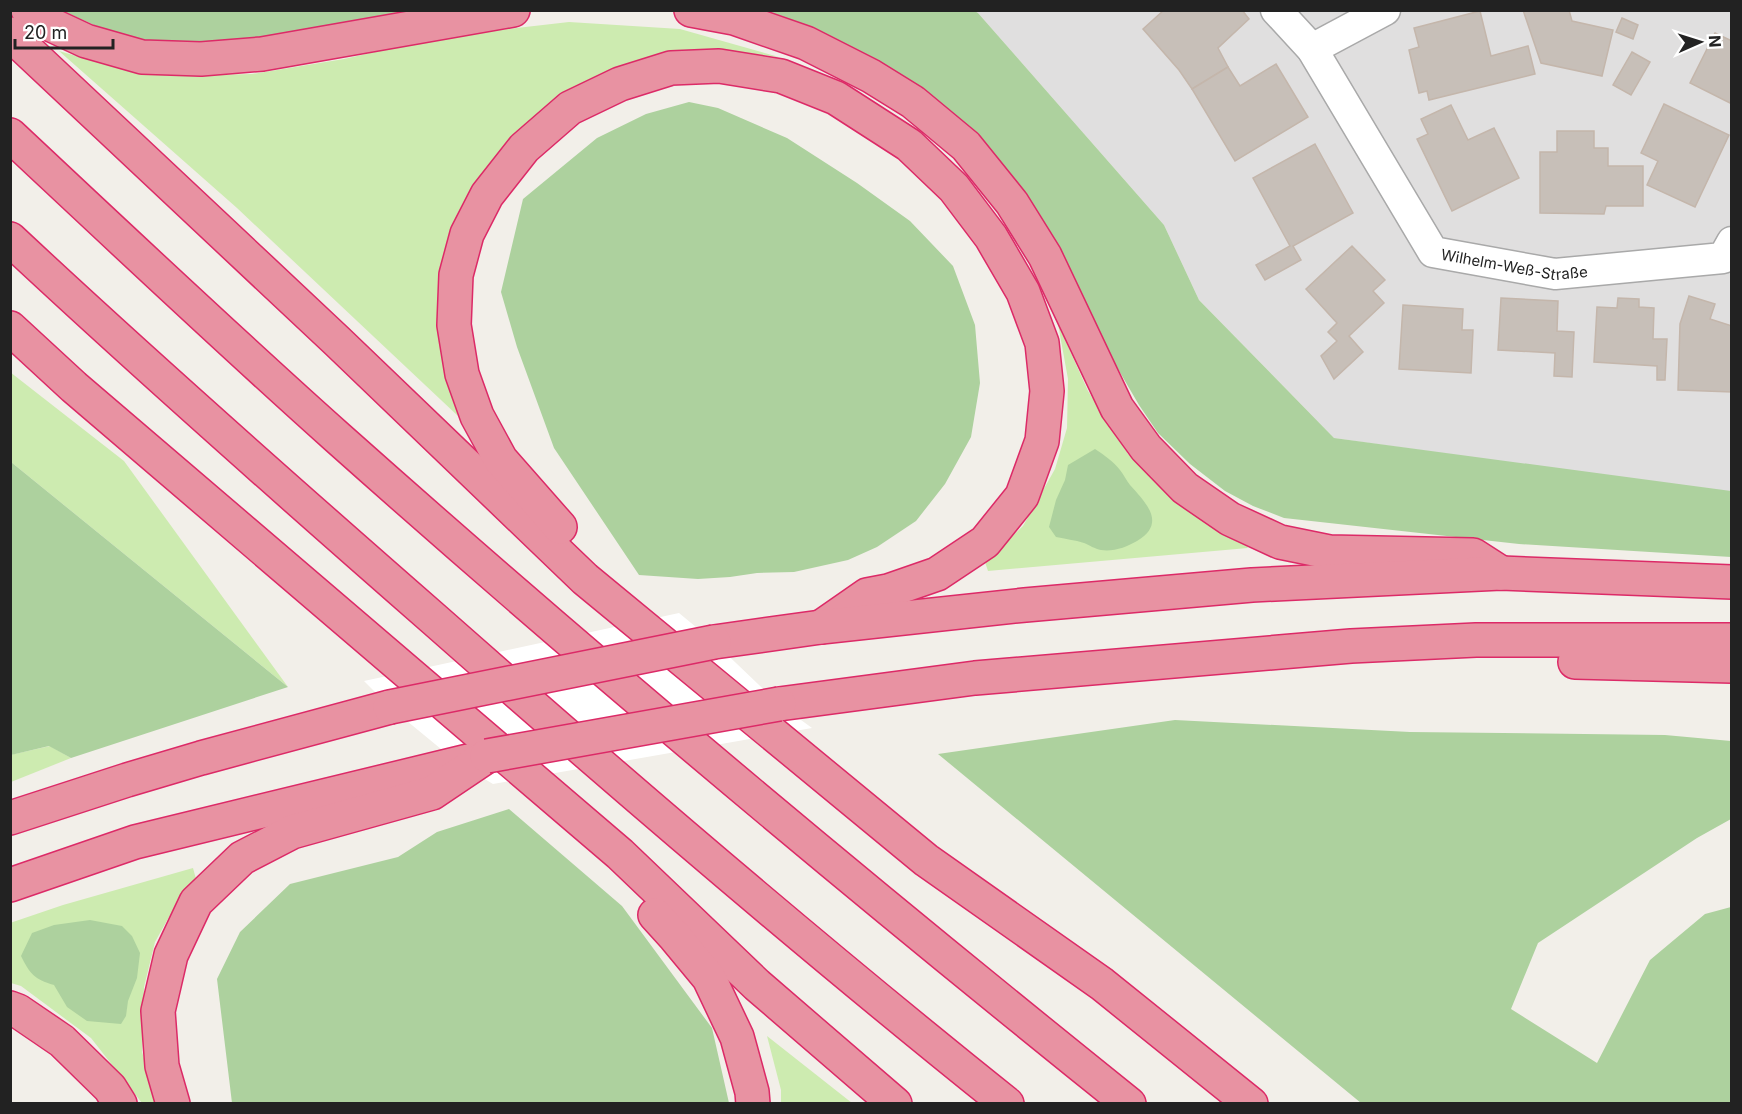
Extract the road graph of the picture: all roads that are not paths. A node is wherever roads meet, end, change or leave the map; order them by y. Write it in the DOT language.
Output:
graph roads {
  1 [pos="28,10"];
  2 [pos="513,10"];
  3 [pos="691,10"];
  4 [pos="1276,10"];
  5 [pos="1384,10"];
  6 [pos="10,34"];
  7 [pos="1312,49"];
  8 [pos="10,135"];
  9 [pos="10,239"];
  10 [pos="1731,242"];
  11 [pos="10,328"];
  12 [pos="10,352"];
  13 [pos="74,387"];
  14 [pos="1501,573"];
  15 [pos="585,579"];
  16 [pos="1731,582"];
  17 [pos="821,627"];
  18 [pos="1476,640"];
  19 [pos="1731,640"];
  20 [pos="1731,666"];
  21 [pos="472,760"];
  22 [pos="10,818"];
  23 [pos="620,854"];
  24 [pos="10,885"];
  25 [pos="10,1008"];
  26 [pos="120,1104"];
  27 [pos="173,1104"];
  28 [pos="753,1104"];
  29 [pos="895,1104"];
  30 [pos="1007,1104"];
  31 [pos="1128,1104"];
  32 [pos="1251,1104"];
  1 -- 2 [label="highway"];
  3 -- 14 [label="highway"];
  4 -- 7 [label="street, Wilhelm-Weß-Straße"];
  5 -- 7 [label="street"];
  6 -- 15 [label="highway"];
  7 -- 10 [label="street, Wilhelm-Weß-Straße"];
  8 -- 31 [label="highway"];
  9 -- 30 [label="highway"];
  11 -- 13 [label="highway"];
  12 -- 13 [label="highway"];
  13 -- 23 [label="highway"];
  14 -- 16 [label="highway"];
  14 -- 17 [label="highway"];
  15 -- 17 [label="highway"];
  15 -- 32 [label="highway"];
  17 -- 22 [label="highway, bridge"];
  18 -- 19 [label="highway"];
  18 -- 20 [label="highway"];
  18 -- 21 [label="highway, bridge"];
  21 -- 24 [label="highway"];
  21 -- 27 [label="highway"];
  23 -- 28 [label="highway"];
  23 -- 29 [label="highway"];
  25 -- 26 [label="highway"];
}
